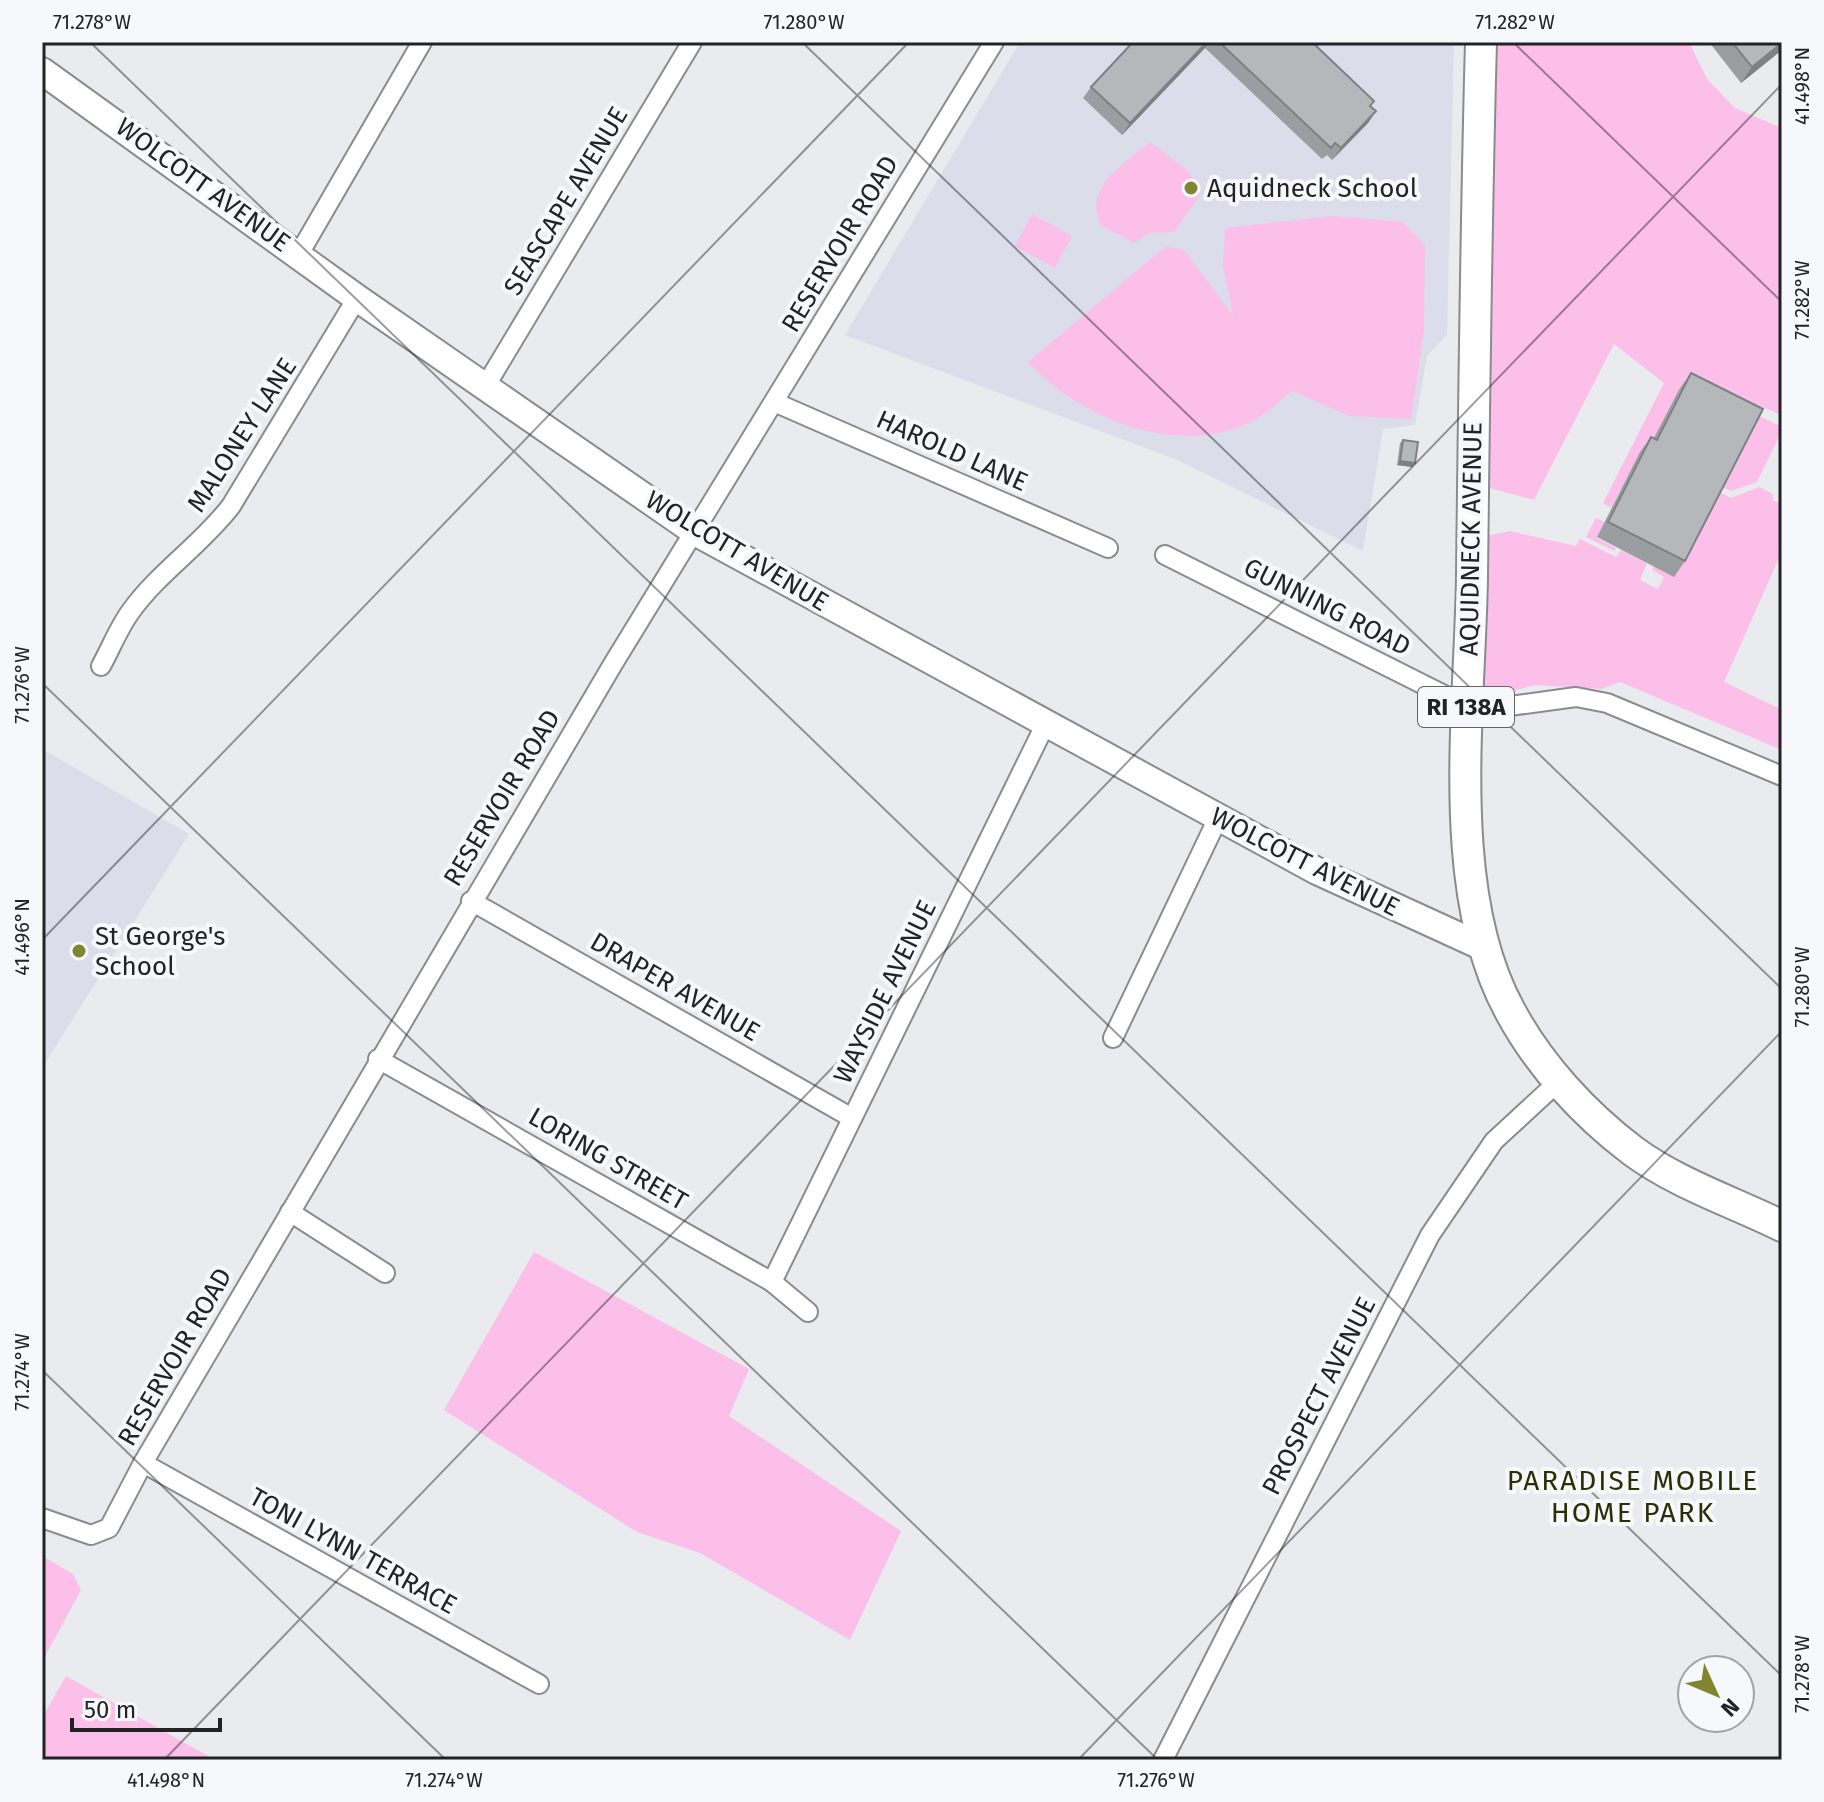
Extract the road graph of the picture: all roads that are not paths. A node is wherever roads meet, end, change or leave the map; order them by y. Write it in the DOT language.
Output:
graph roads {
  1 [pos="422,42"];
  2 [pos="692,42"];
  3 [pos="994,42"];
  4 [pos="1481,42"];
  5 [pos="42,71"];
  6 [pos="299,254"];
  7 [pos="357,298"];
  8 [pos="485,387"];
  9 [pos="774,402"];
  10 [pos="695,532"];
  11 [pos="1108,548"];
  12 [pos="1165,555"];
  13 [pos="101,666"];
  14 [pos="1466,706"];
  15 [pos="1045,725"];
  16 [pos="1782,776"];
  17 [pos="1218,818"];
  18 [pos="471,901"];
  19 [pos="1483,947"];
  20 [pos="1113,1038"];
  21 [pos="378,1059"];
  22 [pos="1558,1082"];
  23 [pos="852,1118"];
  24 [pos="290,1212"];
  25 [pos="1782,1226"];
  26 [pos="385,1273"];
  27 [pos="772,1282"];
  28 [pos="808,1312"];
  29 [pos="143,1463"];
  30 [pos="42,1518"];
  31 [pos="539,1684"];
  32 [pos="1163,1760"];
  1 -- 6 [label="street"];
  2 -- 8 [label="street, SEASCAPE AVENUE"];
  3 -- 9 [label="street, RESERVOIR ROAD"];
  4 -- 14 [label="main road, AQUIDNECK AVENUE / RI 138A"];
  5 -- 6 [label="street, WOLCOTT AVENUE"];
  6 -- 7 [label="street, WOLCOTT AVENUE"];
  7 -- 8 [label="street, WOLCOTT AVENUE"];
  7 -- 13 [label="street, MALONEY LANE"];
  8 -- 10 [label="street, WOLCOTT AVENUE"];
  9 -- 10 [label="street, RESERVOIR ROAD"];
  9 -- 11 [label="street, HAROLD LANE"];
  10 -- 15 [label="street, WOLCOTT AVENUE"];
  10 -- 18 [label="street, RESERVOIR ROAD"];
  12 -- 14 [label="street, GUNNING ROAD"];
  14 -- 16 [label="street"];
  14 -- 19 [label="main road, AQUIDNECK AVENUE / RI 138A"];
  15 -- 17 [label="street, WOLCOTT AVENUE"];
  15 -- 23 [label="street, WAYSIDE AVENUE"];
  17 -- 19 [label="street, WOLCOTT AVENUE"];
  17 -- 20 [label="street"];
  18 -- 21 [label="street, RESERVOIR ROAD"];
  18 -- 23 [label="street, DRAPER AVENUE"];
  19 -- 22 [label="main road, AQUIDNECK AVENUE / RI 138A"];
  21 -- 24 [label="street, RESERVOIR ROAD"];
  21 -- 27 [label="street, LORING STREET"];
  22 -- 25 [label="main road, AQUIDNECK AVENUE / RI 138A"];
  22 -- 32 [label="street, PROSPECT AVENUE"];
  23 -- 27 [label="street, WAYSIDE AVENUE"];
  24 -- 26 [label="street"];
  24 -- 29 [label="street, RESERVOIR ROAD"];
  27 -- 28 [label="street, LORING STREET"];
  29 -- 30 [label="street, RESERVOIR ROAD"];
  29 -- 31 [label="street, TONI LYNN TERRACE"];
}
